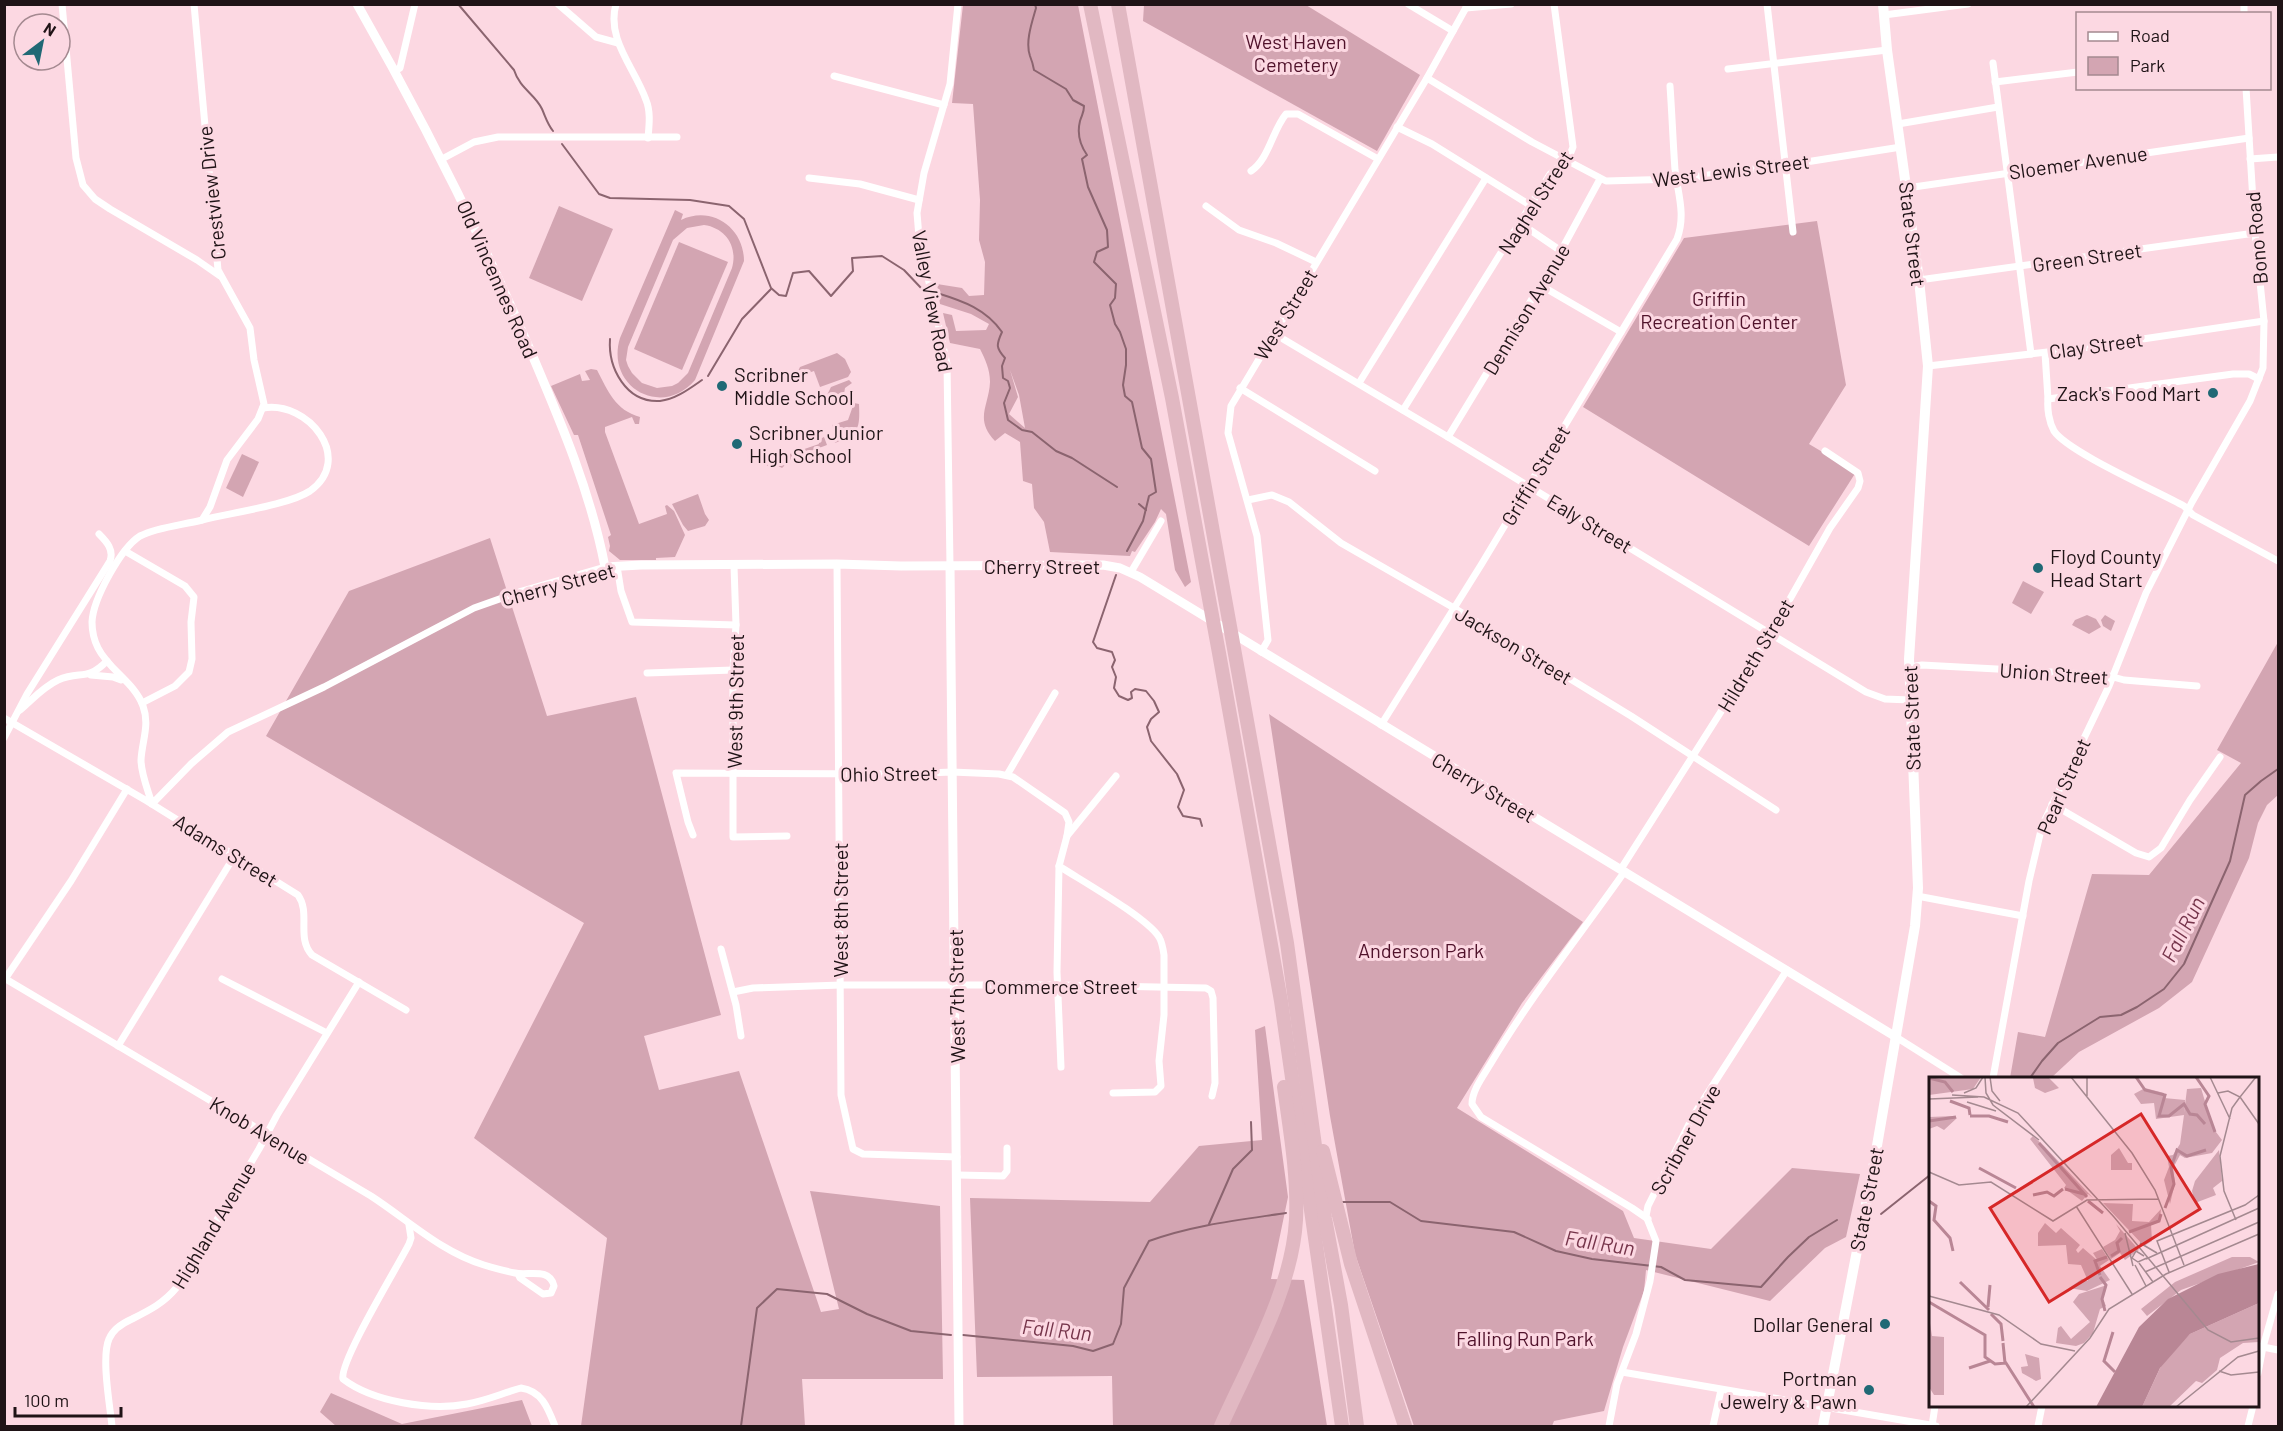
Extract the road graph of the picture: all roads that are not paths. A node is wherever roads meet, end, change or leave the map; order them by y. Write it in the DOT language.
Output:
graph roads {
  1 [pos="62,4"];
  2 [pos="194,4"];
  3 [pos="357,4"];
  4 [pos="415,4"];
  5 [pos="558,4"];
  6 [pos="616,4"];
  7 [pos="958,4"];
  8 [pos="1090,4"];
  9 [pos="1118,4"];
  10 [pos="1408,4"];
  11 [pos="1511,4"];
  12 [pos="1554,4"];
  13 [pos="1767,4"];
  14 [pos="1968,4"];
  15 [pos="1467,6"];
  16 [pos="1884,10"];
  17 [pos="1453,31"];
  18 [pos="618,43"];
  19 [pos="1887,50"];
  20 [pos="1993,63"];
  21 [pos="1774,64"];
  22 [pos="1728,69"];
  23 [pos="394,71"];
  24 [pos="2076,72"];
  25 [pos="834,76"];
  26 [pos="1427,78"];
  27 [pos="1995,82"];
  28 [pos="1670,86"];
  29 [pos="2246,90"];
  30 [pos="944,105"];
  31 [pos="1998,107"];
  32 [pos="1898,124"];
  33 [pos="1397,127"];
  34 [pos="677,137"];
  35 [pos="648,138"];
  36 [pos="2249,138"];
  37 [pos="1901,147"];
  38 [pos="2278,157"];
  39 [pos="442,159"];
  40 [pos="1378,159"];
  41 [pos="2250,159"];
  42 [pos="1565,160"];
  43 [pos="1787,165"];
  44 [pos="1251,171"];
  45 [pos="2007,173"];
  46 [pos="808,178"];
  47 [pos="1486,178"];
  48 [pos="1600,179"];
  49 [pos="1677,179"];
  50 [pos="1907,188"];
  51 [pos="919,200"];
  52 [pos="1206,206"];
  53 [pos="1530,206"];
  54 [pos="1520,223"];
  55 [pos="1793,232"];
  56 [pos="2255,233"];
  57 [pos="1561,251"];
  58 [pos="1316,262"];
  59 [pos="2019,266"];
  60 [pos="220,276"];
  61 [pos="1919,280"];
  62 [pos="1540,285"];
  63 [pos="2264,321"];
  64 [pos="1621,332"];
  65 [pos="1274,333"];
  66 [pos="2045,353"];
  67 [pos="2031,354"];
  68 [pos="1928,366"];
  69 [pos="2259,379"];
  70 [pos="1359,383"];
  71 [pos="1240,388"];
  72 [pos="2048,399"];
  73 [pos="263,408"];
  74 [pos="1403,410"];
  75 [pos="1448,437"];
  76 [pos="1825,451"];
  77 [pos="1376,471"];
  78 [pos="1528,485"];
  79 [pos="1248,500"];
  80 [pos="2188,512"];
  81 [pos="202,520"];
  82 [pos="1161,521"];
  83 [pos="99,534"];
  84 [pos="125,551"];
  85 [pos="2278,561"];
  86 [pos="837,564"];
  87 [pos="617,566"];
  88 [pos="734,566"];
  89 [pos="950,566"];
  90 [pos="605,567"];
  91 [pos="1131,572"];
  92 [pos="1454,608"];
  93 [pos="736,625"];
  94 [pos="1770,634"];
  95 [pos="1261,652"];
  96 [pos="106,661"];
  97 [pos="1910,667"];
  98 [pos="733,670"];
  99 [pos="647,673"];
  100 [pos="91,675"];
  101 [pos="2113,676"];
  102 [pos="2197,686"];
  103 [pos="130,687"];
  104 [pos="1055,693"];
  105 [pos="1910,700"];
  106 [pos="142,703"];
  107 [pos="18,711"];
  108 [pos="4,718"];
  109 [pos="13,723"];
  110 [pos="1381,725"];
  111 [pos="4,738"];
  112 [pos="1694,755"];
  113 [pos="2220,757"];
  114 [pos="952,772"];
  115 [pos="733,774"];
  116 [pos="839,774"];
  117 [pos="1007,775"];
  118 [pos="1116,776"];
  119 [pos="126,789"];
  120 [pos="152,804"];
  121 [pos="2052,804"];
  122 [pos="1776,810"];
  123 [pos="693,835"];
  124 [pos="787,836"];
  125 [pos="1067,836"];
  126 [pos="235,855"];
  127 [pos="1059,866"];
  128 [pos="1623,870"];
  129 [pos="1917,896"];
  130 [pos="2023,916"];
  131 [pos="721,949"];
  132 [pos="1787,970"];
  133 [pos="5,978"];
  134 [pos="222,979"];
  135 [pos="358,982"];
  136 [pos="841,985"];
  137 [pos="1058,985"];
  138 [pos="956,986"];
  139 [pos="1163,987"];
  140 [pos="733,992"];
  141 [pos="1281,1001"];
  142 [pos="406,1010"];
  143 [pos="327,1033"];
  144 [pos="741,1036"];
  145 [pos="1896,1037"];
  146 [pos="118,1046"];
  147 [pos="1061,1067"];
  148 [pos="1959,1077"];
  149 [pos="1993,1077"];
  150 [pos="1305,1079"];
  151 [pos="1113,1093"];
  152 [pos="1212,1096"];
  153 [pos="266,1134"];
  154 [pos="1007,1148"];
  155 [pos="957,1157"];
  156 [pos="958,1175"];
  157 [pos="1319,1176"];
  158 [pos="1648,1219"];
  159 [pos="410,1225"];
  160 [pos="518,1274"];
  161 [pos="2278,1294"];
  162 [pos="2260,1347"];
  163 [pos="2278,1350"];
  164 [pos="1623,1372"];
  165 [pos="1721,1390"];
  166 [pos="1935,1407"];
  167 [pos="2042,1407"];
  168 [pos="2253,1407"];
  169 [pos="1826,1408"];
  170 [pos="112,1426"];
  171 [pos="555,1426"];
  172 [pos="959,1426"];
  173 [pos="1221,1426"];
  174 [pos="1344,1426"];
  175 [pos="1358,1426"];
  176 [pos="1405,1426"];
  177 [pos="1609,1426"];
  178 [pos="1713,1426"];
  179 [pos="1823,1426"];
  180 [pos="1933,1426"];
  181 [pos="2038,1426"];
  182 [pos="2248,1426"];
  1 -- 60 [label="street"];
  2 -- 60 [label="street, Crestview Drive"];
  3 -- 23 [label="street, Old Vincennes Road"];
  4 -- 23 [label="street"];
  5 -- 18 [label="street"];
  6 -- 18 [label="street"];
  7 -- 30 [label="street, Valley View Road"];
  8 -- 141 [label="highway"];
  9 -- 150 [label="highway"];
  10 -- 17 [label="street"];
  11 -- 15 [label="street"];
  12 -- 42 [label="street, Naghel Street"];
  13 -- 21 [label="street"];
  14 -- 16 [label="street"];
  15 -- 17 [label="street, West Street"];
  16 -- 19 [label="main road, State Street"];
  17 -- 26 [label="street, West Street"];
  18 -- 35 [label="street"];
  19 -- 21 [label="street"];
  19 -- 32 [label="main road, State Street"];
  20 -- 27 [label="street"];
  21 -- 22 [label="street"];
  21 -- 43 [label="street"];
  23 -- 39 [label="street, Old Vincennes Road"];
  24 -- 27 [label="street"];
  25 -- 30 [label="street"];
  26 -- 33 [label="street, West Street"];
  26 -- 42 [label="street, West Lewis Street"];
  27 -- 31 [label="street"];
  28 -- 49 [label="street"];
  29 -- 36 [label="street, Bono Road"];
  30 -- 51 [label="street, Valley View Road"];
  31 -- 32 [label="street"];
  31 -- 45 [label="street"];
  32 -- 37 [label="main road, State Street"];
  33 -- 40 [label="street, West Street"];
  33 -- 47 [label="street"];
  34 -- 35 [label="street"];
  35 -- 39 [label="street"];
  36 -- 41 [label="street, Bono Road"];
  36 -- 45 [label="street, Sloemer Avenue"];
  37 -- 43 [label="street, West Lewis Street"];
  37 -- 50 [label="main road, State Street"];
  38 -- 41 [label="street"];
  39 -- 90 [label="street, Old Vincennes Road"];
  40 -- 44 [label="street"];
  40 -- 58 [label="street, West Street"];
  41 -- 56 [label="street, Bono Road"];
  42 -- 48 [label="street, West Lewis Street"];
  42 -- 53 [label="street, Naghel Street"];
  43 -- 49 [label="street, West Lewis Street"];
  43 -- 55 [label="street"];
  45 -- 50 [label="street, Sloemer Avenue"];
  45 -- 59 [label="street"];
  46 -- 51 [label="street"];
  47 -- 53 [label="street"];
  47 -- 70 [label="street"];
  48 -- 49 [label="street, West Lewis Street"];
  48 -- 57 [label="street, Dennison Avenue"];
  49 -- 64 [label="street, Griffin Street"];
  50 -- 61 [label="main road, State Street"];
  51 -- 89 [label="street, Valley View Road"];
  52 -- 58 [label="street"];
  53 -- 54 [label="street, Naghel Street"];
  54 -- 57 [label="street"];
  54 -- 74 [label="street, Naghel Street"];
  56 -- 59 [label="street, Green Street"];
  56 -- 63 [label="street, Bono Road"];
  57 -- 62 [label="street, Dennison Avenue"];
  58 -- 65 [label="street, West Street"];
  59 -- 61 [label="street, Green Street"];
  59 -- 67 [label="street"];
  60 -- 73 [label="street, Crestview Drive"];
  61 -- 68 [label="main road, State Street"];
  62 -- 64 [label="street"];
  62 -- 75 [label="street, Dennison Avenue"];
  63 -- 66 [label="street, Clay Street"];
  63 -- 69 [label="street, Bono Road"];
  64 -- 78 [label="street, Griffin Street"];
  65 -- 70 [label="street, Ealy Street"];
  65 -- 71 [label="street, West Street"];
  66 -- 67 [label="street, Clay Street"];
  66 -- 72 [label="street"];
  67 -- 68 [label="street, Clay Street"];
  68 -- 97 [label="main road, State Street"];
  69 -- 72 [label="street"];
  69 -- 80 [label="street, Bono Road"];
  70 -- 74 [label="street, Ealy Street"];
  71 -- 77 [label="street"];
  71 -- 79 [label="street, West Street"];
  72 -- 80 [label="street"];
  73 -- 81 [label="street"];
  73 -- 81 [label="street"];
  74 -- 75 [label="street, Ealy Street"];
  75 -- 78 [label="street, Ealy Street"];
  76 -- 94 [label="street, Hildreth Street"];
  78 -- 92 [label="street, Griffin Street"];
  78 -- 94 [label="street, Ealy Street"];
  79 -- 92 [label="street, Jackson Street"];
  79 -- 95 [label="street, West Street"];
  80 -- 85 [label="street"];
  80 -- 101 [label="street, Pearl Street"];
  81 -- 84 [label="street"];
  82 -- 91 [label="street"];
  83 -- 107 [label="street"];
  84 -- 96 [label="street"];
  84 -- 106 [label="street"];
  86 -- 88 [label="street, Cherry Street"];
  86 -- 89 [label="street, Cherry Street"];
  86 -- 116 [label="street, West 8th Street"];
  87 -- 88 [label="street, Cherry Street"];
  87 -- 90 [label="street, Cherry Street"];
  87 -- 93 [label="street"];
  88 -- 93 [label="street, West 9th Street"];
  89 -- 91 [label="street, Cherry Street"];
  89 -- 114 [label="street, West 7th Street"];
  90 -- 120 [label="street, Cherry Street"];
  91 -- 95 [label="street, Cherry Street"];
  92 -- 110 [label="street, Griffin Street"];
  92 -- 112 [label="street, Jackson Street"];
  93 -- 98 [label="street, West 9th Street"];
  94 -- 105 [label="street, Ealy Street"];
  94 -- 112 [label="street, Hildreth Street"];
  95 -- 110 [label="street, Cherry Street"];
  96 -- 100 [label="street"];
  96 -- 103 [label="street"];
  97 -- 101 [label="street, Union Street"];
  97 -- 105 [label="main road, State Street"];
  98 -- 99 [label="street"];
  98 -- 115 [label="street, West 9th Street"];
  100 -- 103 [label="street"];
  100 -- 107 [label="street"];
  101 -- 102 [label="street, Union Street"];
  101 -- 121 [label="street, Pearl Street"];
  103 -- 106 [label="street"];
  104 -- 117 [label="street"];
  105 -- 129 [label="main road, State Street"];
  106 -- 120 [label="street"];
  107 -- 109 [label="street"];
  108 -- 109 [label="street, Adams Street"];
  109 -- 111 [label="street"];
  109 -- 119 [label="street, Adams Street"];
  110 -- 128 [label="street, Cherry Street"];
  112 -- 122 [label="street, Jackson Street"];
  112 -- 128 [label="street, Hildreth Street"];
  113 -- 121 [label="street"];
  114 -- 116 [label="street, Ohio Street"];
  114 -- 117 [label="street, Ohio Street"];
  114 -- 138 [label="street, West 7th Street"];
  115 -- 116 [label="street, Ohio Street"];
  115 -- 123 [label="street, Ohio Street"];
  115 -- 124 [label="street, West 9th Street"];
  116 -- 136 [label="street, West 8th Street"];
  117 -- 125 [label="street"];
  118 -- 125 [label="street"];
  119 -- 120 [label="street, Adams Street"];
  119 -- 133 [label="street"];
  120 -- 126 [label="street, Adams Street"];
  121 -- 130 [label="street, Pearl Street"];
  125 -- 127 [label="street"];
  126 -- 135 [label="street, Adams Street"];
  126 -- 146 [label="street"];
  127 -- 137 [label="street"];
  127 -- 139 [label="street"];
  128 -- 132 [label="street, Cherry Street"];
  128 -- 158 [label="street, Hildreth Street"];
  129 -- 130 [label="street"];
  129 -- 145 [label="main road, State Street"];
  130 -- 149 [label="street, Pearl Street"];
  131 -- 140 [label="street"];
  132 -- 145 [label="street, Cherry Street"];
  132 -- 158 [label="street, Scribner Drive"];
  133 -- 146 [label="street, Knob Avenue"];
  134 -- 143 [label="street"];
  135 -- 142 [label="street, Adams Street"];
  135 -- 143 [label="street, Highland Avenue"];
  136 -- 138 [label="street, Commerce Street"];
  136 -- 140 [label="street, Commerce Street"];
  136 -- 155 [label="street, West 8th Street"];
  137 -- 138 [label="street, Commerce Street"];
  137 -- 139 [label="street, Commerce Street"];
  137 -- 147 [label="street"];
  138 -- 155 [label="street, West 7th Street"];
  139 -- 151 [label="street"];
  139 -- 152 [label="street, Commerce Street"];
  140 -- 144 [label="street"];
  141 -- 173 [label="highway"];
  141 -- 174 [label="highway"];
  143 -- 153 [label="street, Highland Avenue"];
  145 -- 148 [label="street, Cherry Street"];
  145 -- 169 [label="main road, State Street"];
  146 -- 153 [label="street, Knob Avenue"];
  150 -- 157 [label="highway"];
  150 -- 176 [label="highway"];
  153 -- 159 [label="street, Knob Avenue"];
  153 -- 170 [label="street, Highland Avenue"];
  154 -- 156 [label="street"];
  155 -- 156 [label="street, West 7th Street"];
  156 -- 172 [label="street, West 7th Street"];
  157 -- 174 [label="highway"];
  157 -- 175 [label="highway"];
  158 -- 164 [label="street, Scribner Drive"];
  159 -- 160 [label="street, Knob Avenue"];
  159 -- 171 [label="street"];
  160 -- 160 [label="street, Knob Avenue"];
  161 -- 162 [label="street"];
  162 -- 163 [label="street"];
  164 -- 165 [label="street"];
  164 -- 177 [label="street, Scribner Drive"];
  165 -- 169 [label="street"];
  165 -- 178 [label="street"];
  166 -- 180 [label="street"];
  167 -- 181 [label="street"];
  168 -- 182 [label="street"];
  169 -- 179 [label="main road, State Street"];
  169 -- 180 [label="street"];
}
